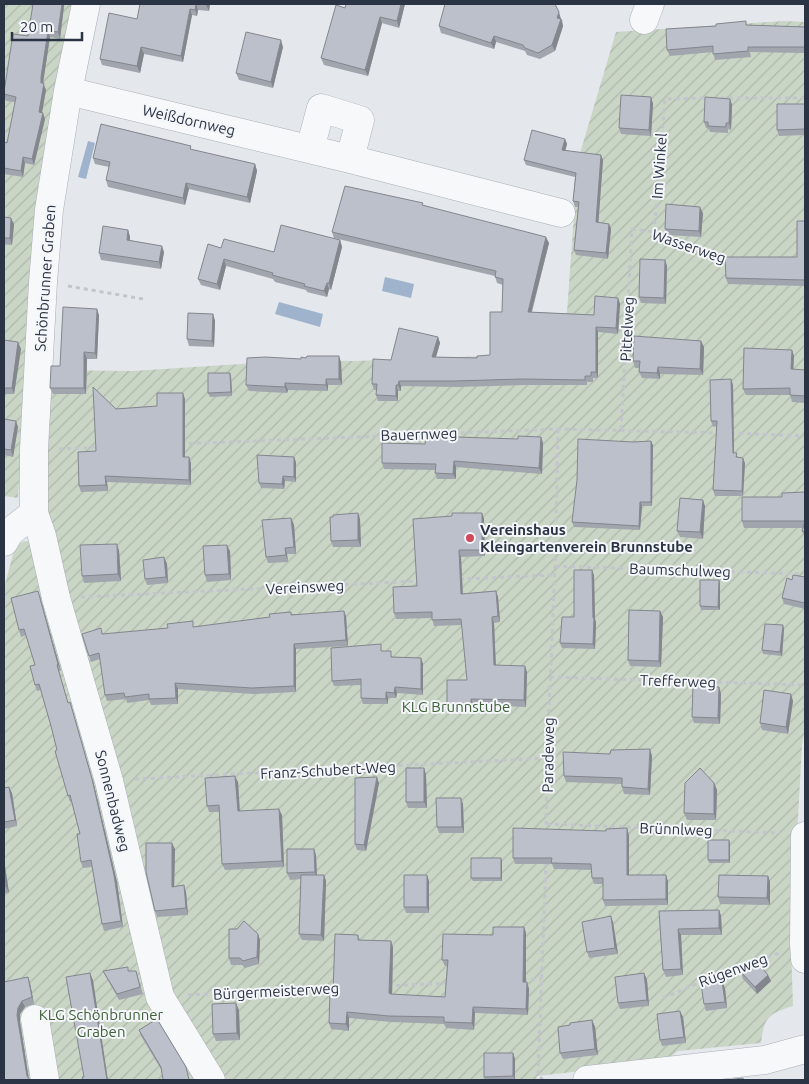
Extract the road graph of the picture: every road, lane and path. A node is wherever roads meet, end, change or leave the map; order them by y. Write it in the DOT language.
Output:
graph roads {
  1 [pos="86,4"];
  2 [pos="68,91"];
  3 [pos="805,98"];
  4 [pos="310,149"];
  5 [pos="350,159"];
  6 [pos="561,213"];
  7 [pos="632,230"];
  8 [pos="654,232"];
  9 [pos="737,261"];
  10 [pos="43,282"];
  11 [pos="143,299"];
  12 [pos="558,429"];
  13 [pos="621,429"];
  14 [pos="805,436"];
  15 [pos="178,444"];
  16 [pos="109,447"];
  17 [pos="34,450"];
  18 [pos="34,513"];
  19 [pos="4,542"];
  20 [pos="555,566"];
  21 [pos="805,574"];
  22 [pos="554,575"];
  23 [pos="456,580"];
  24 [pos="426,581"];
  25 [pos="56,598"];
  26 [pos="550,677"];
  27 [pos="805,685"];
  28 [pos="547,758"];
  29 [pos="109,781"];
  30 [pos="547,824"];
  31 [pos="546,834"];
  32 [pos="796,835"];
  33 [pos="546,853"];
  34 [pos="804,952"];
  35 [pos="542,979"];
  36 [pos="523,980"];
  37 [pos="454,983"];
  38 [pos="384,986"];
  39 [pos="345,988"];
  40 [pos="160,997"];
  41 [pos="664,998"];
  42 [pos="36,1019"];
  43 [pos="805,1049"];
  44 [pos="45,1080"];
  45 [pos="210,1080"];
  46 [pos="542,1080"];
  47 [pos="587,1080"];
  1 -- 2 [label="street, Schönbrunner Graben"];
  2 -- 4 [label="street, Weißdornweg"];
  2 -- 10 [label="street, Schönbrunner Graben"];
  3 -- 8 [label="path, Im Winkel"];
  4 -- 5 [label="street, Weißdornweg"];
  4 -- 5 [label="street"];
  5 -- 6 [label="street, Weißdornweg"];
  7 -- 8 [label="path, Wasserweg"];
  7 -- 13 [label="path, Pittelweg"];
  8 -- 9 [label="path, Wasserweg"];
  10 -- 11 [label="path"];
  10 -- 17 [label="street, Schönbrunner Graben"];
  12 -- 13 [label="path, Bauernweg"];
  12 -- 15 [label="path, Bauernweg"];
  12 -- 20 [label="path, Paradeweg"];
  13 -- 14 [label="path, Bauernweg"];
  16 -- 17 [label="path"];
  17 -- 18 [label="street, Schönbrunner Graben"];
  18 -- 19 [label="street"];
  18 -- 25 [label="street, Sonnenbadweg"];
  20 -- 21 [label="path, Baumschulweg"];
  20 -- 22 [label="path, Paradeweg"];
  22 -- 23 [label="path"];
  22 -- 26 [label="path, Paradeweg"];
  24 -- 25 [label="path, Vereinsweg"];
  25 -- 29 [label="street, Sonnenbadweg"];
  26 -- 27 [label="path, Trefferweg"];
  26 -- 28 [label="path, Paradeweg"];
  28 -- 29 [label="path, Franz-Schubert-Weg"];
  28 -- 30 [label="path, Paradeweg"];
  29 -- 40 [label="street, Sonnenbadweg"];
  30 -- 31 [label="path, Paradeweg"];
  30 -- 32 [label="path, Brünnlweg"];
  32 -- 34 [label="street"];
  33 -- 35 [label="path"];
  34 -- 41 [label="path, Rügenweg"];
  35 -- 36 [label="path"];
  35 -- 46 [label="path"];
  37 -- 38 [label="path"];
  39 -- 40 [label="path, Bürgermeisterweg"];
  40 -- 45 [label="street, Sonnenbadweg"];
  42 -- 44 [label="street"];
  43 -- 47 [label="street"];
}
